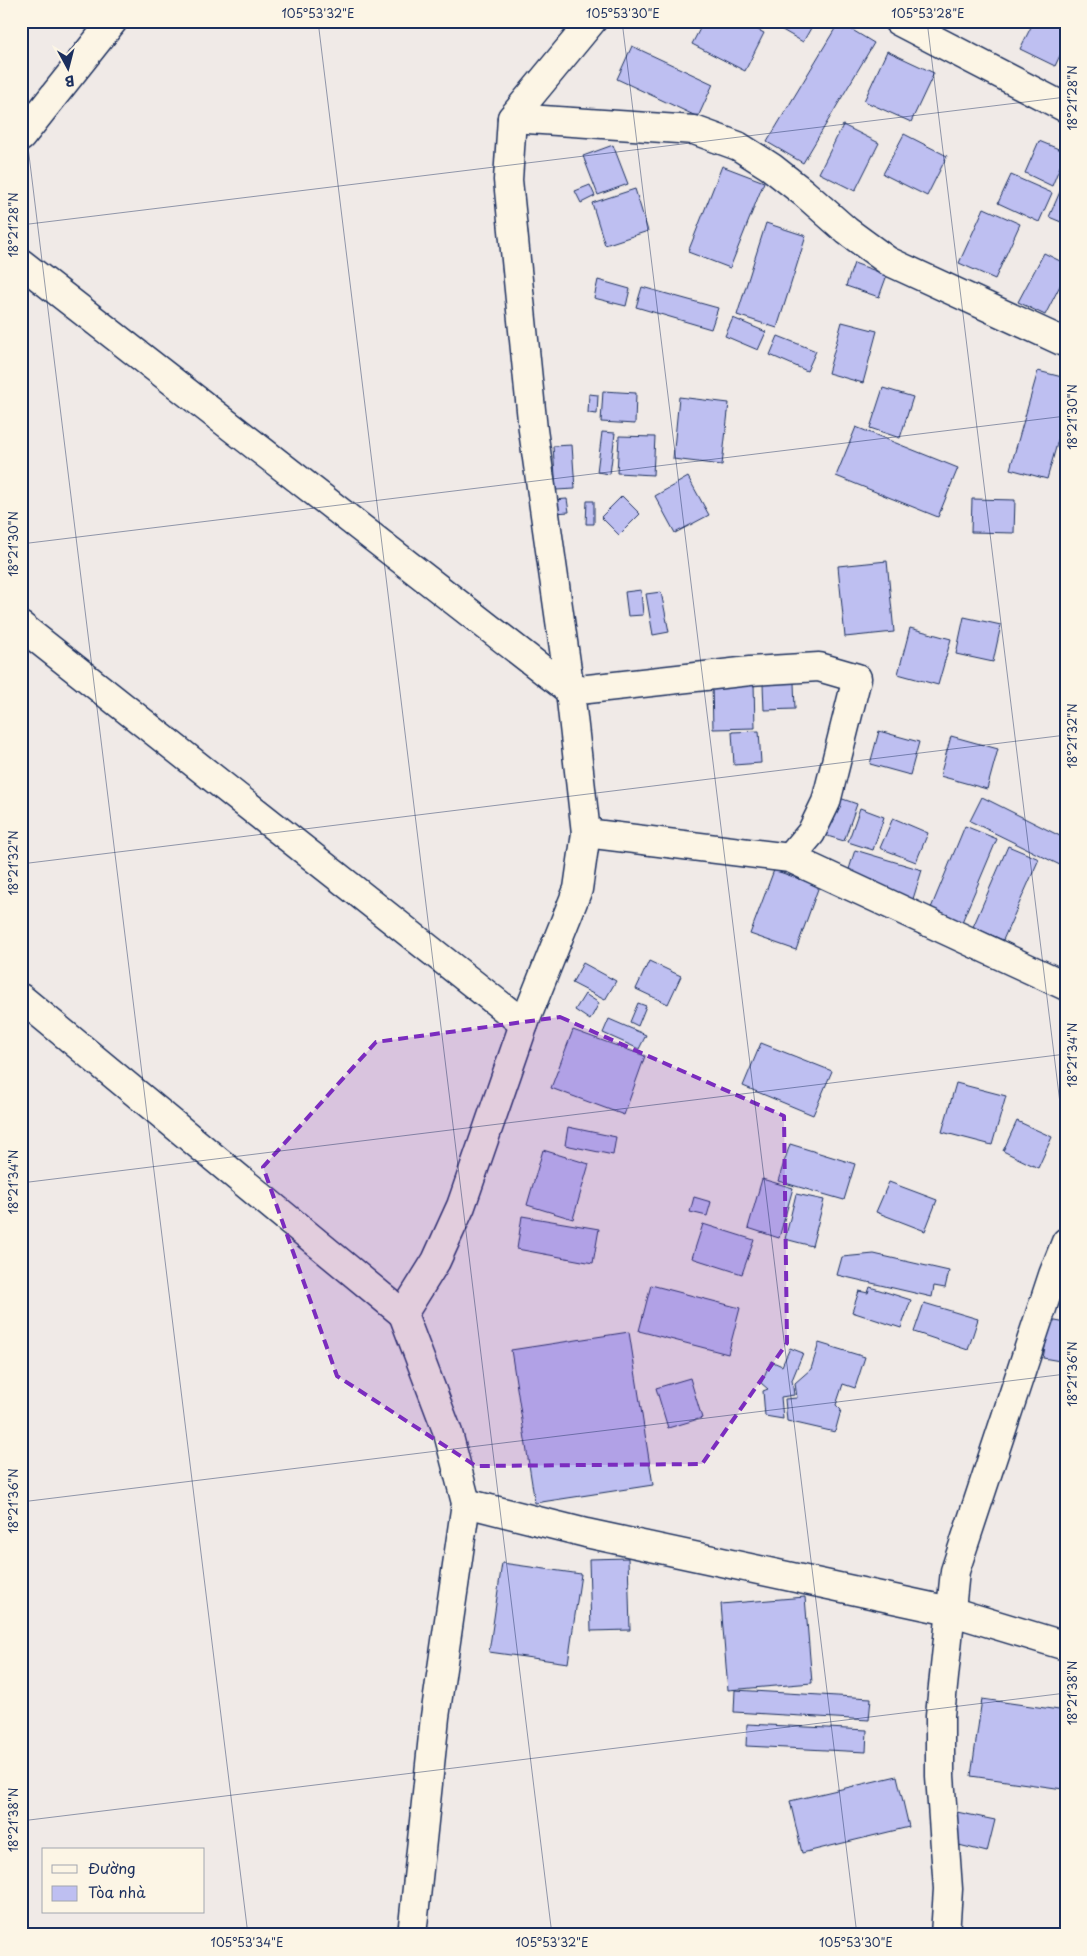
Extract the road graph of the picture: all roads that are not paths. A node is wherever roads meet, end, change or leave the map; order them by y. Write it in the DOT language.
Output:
graph roads {
  1 [pos="113,21"];
  2 [pos="592,21"];
  3 [pos="898,21"];
  4 [pos="1066,108"];
  5 [pos="512,118"];
  6 [pos="21,136"];
  7 [pos="21,263"];
  8 [pos="1066,343"];
  9 [pos="21,626"];
  10 [pos="570,691"];
  11 [pos="586,833"];
  12 [pos="790,858"];
  13 [pos="1066,986"];
  14 [pos="21,998"];
  15 [pos="524,1024"];
  16 [pos="1066,1242"];
  17 [pos="403,1314"];
  18 [pos="466,1504"];
  19 [pos="950,1610"];
  20 [pos="1066,1646"];
  21 [pos="412,1935"];
  22 [pos="945,1935"];
  1 -- 6 [label="street"];
  2 -- 5 [label="street"];
  3 -- 4 [label="street"];
  5 -- 8 [label="street"];
  5 -- 10 [label="street"];
  7 -- 10 [label="street"];
  9 -- 15 [label="street"];
  10 -- 11 [label="street"];
  10 -- 12 [label="street"];
  11 -- 12 [label="street"];
  11 -- 15 [label="street"];
  12 -- 13 [label="street"];
  14 -- 17 [label="street"];
  15 -- 17 [label="street"];
  16 -- 19 [label="street"];
  17 -- 18 [label="street"];
  18 -- 19 [label="street"];
  18 -- 21 [label="street"];
  19 -- 20 [label="street"];
  19 -- 22 [label="street"];
}
